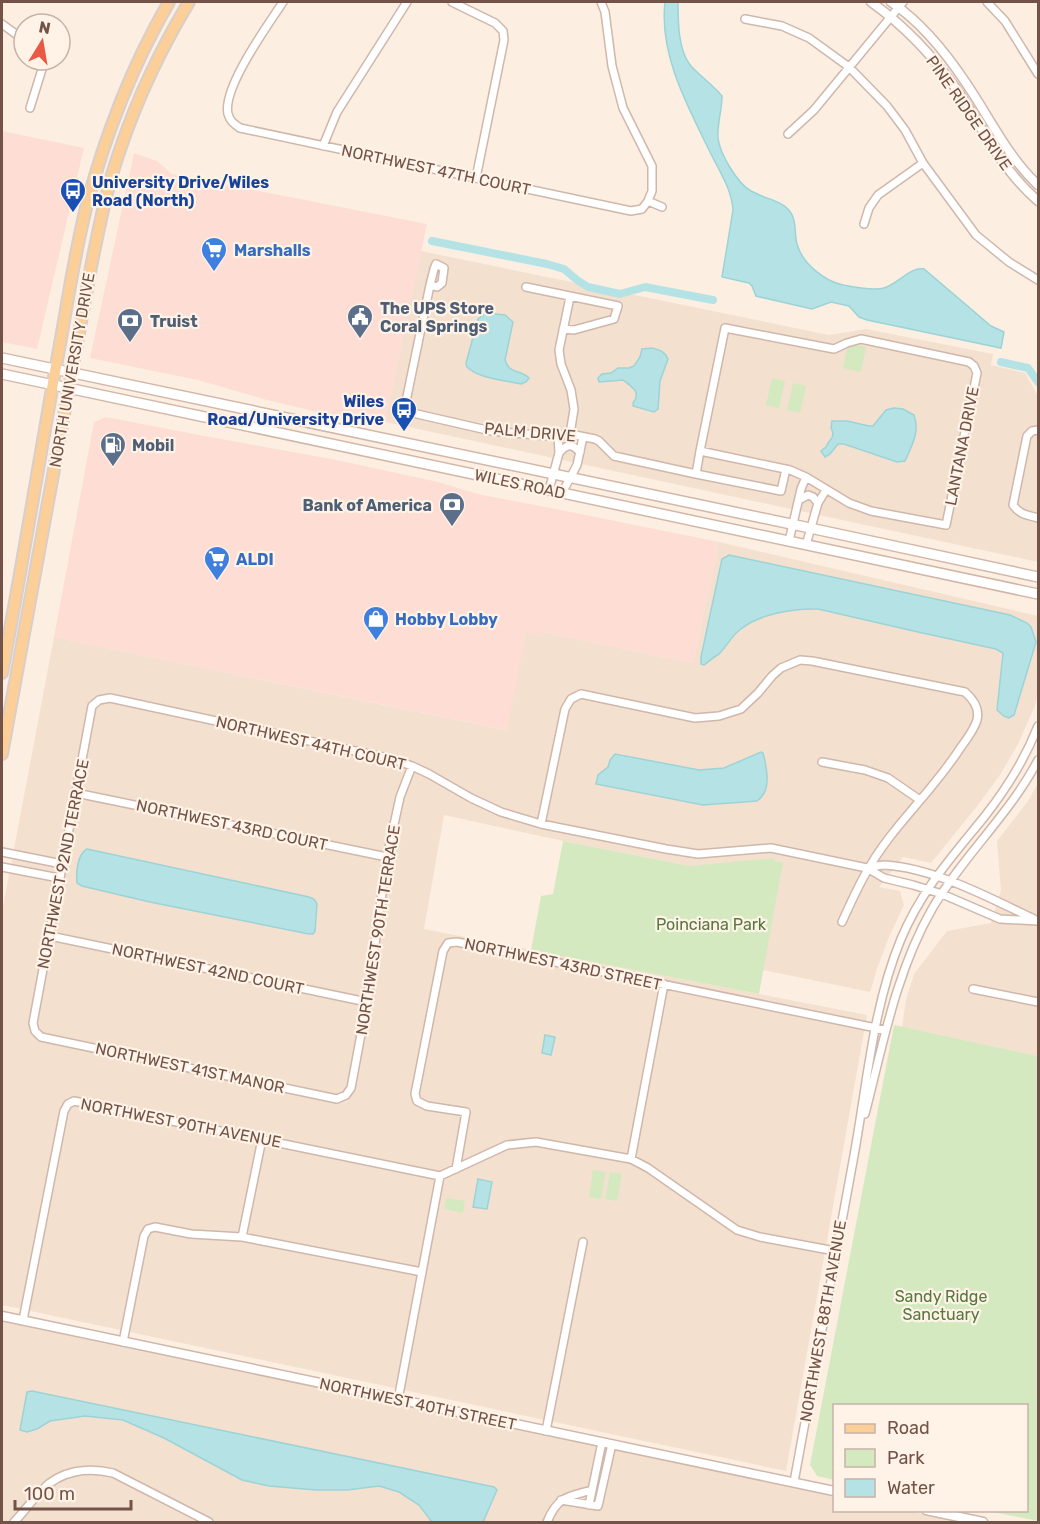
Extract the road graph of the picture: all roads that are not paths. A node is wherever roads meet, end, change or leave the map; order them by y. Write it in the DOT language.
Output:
graph roads {
  1 [pos="169,2"];
  2 [pos="189,2"];
  3 [pos="283,2"];
  4 [pos="407,2"];
  5 [pos="452,2"];
  6 [pos="601,2"];
  7 [pos="872,2"];
  8 [pos="987,2"];
  9 [pos="898,3"];
  10 [pos="892,16"];
  11 [pos="745,19"];
  12 [pos="849,67"];
  13 [pos="41,72"];
  14 [pos="1038,74"];
  15 [pos="30,108"];
  16 [pos="788,134"];
  17 [pos="323,146"];
  18 [pos="923,163"];
  19 [pos="476,178"];
  20 [pos="1038,185"];
  21 [pos="648,201"];
  22 [pos="1038,201"];
  23 [pos="662,207"];
  24 [pos="864,224"];
  25 [pos="1038,280"];
  26 [pos="430,285"];
  27 [pos="526,287"];
  28 [pos="570,297"];
  29 [pos="563,329"];
  30 [pos="2,358"];
  31 [pos="56,369"];
  32 [pos="71,373"];
  33 [pos="2,374"];
  34 [pos="53,385"];
  35 [pos="68,388"];
  36 [pos="1035,431"];
  37 [pos="570,434"];
  38 [pos="558,435"];
  39 [pos="583,436"];
  40 [pos="700,451"];
  41 [pos="580,452"];
  42 [pos="559,453"];
  43 [pos="786,469"];
  44 [pos="553,474"];
  45 [pos="696,474"];
  46 [pos="806,477"];
  47 [pos="570,478"];
  48 [pos="549,490"];
  49 [pos="826,490"];
  50 [pos="562,492"];
  51 [pos="799,500"];
  52 [pos="818,503"];
  53 [pos="1038,518"];
  54 [pos="794,524"];
  55 [pos="810,528"];
  56 [pos="789,541"];
  57 [pos="806,545"];
  58 [pos="1038,577"];
  59 [pos="1038,594"];
  60 [pos="16,599"];
  61 [pos="26,618"];
  62 [pos="2,673"];
  63 [pos="99,700"];
  64 [pos="1038,726"];
  65 [pos="2,753"];
  66 [pos="1038,760"];
  67 [pos="822,762"];
  68 [pos="412,766"];
  69 [pos="76,793"];
  70 [pos="920,800"];
  71 [pos="541,824"];
  72 [pos="2,852"];
  73 [pos="387,857"];
  74 [pos="62,864"];
  75 [pos="2,867"];
  76 [pos="867,868"];
  77 [pos="936,876"];
  78 [pos="59,878"];
  79 [pos="951,881"];
  80 [pos="927,889"];
  81 [pos="942,894"];
  82 [pos="1038,921"];
  83 [pos="842,922"];
  84 [pos="50,936"];
  85 [pos="664,984"];
  86 [pos="973,989"];
  87 [pos="367,1002"];
  88 [pos="1038,1002"];
  89 [pos="875,1028"];
  90 [pos="886,1030"];
  91 [pos="36,1031"];
  92 [pos="346,1095"];
  93 [pos="262,1139"];
  94 [pos="631,1159"];
  95 [pos="853,1160"];
  96 [pos="456,1169"];
  97 [pos="440,1176"];
  98 [pos="242,1237"];
  99 [pos="583,1242"];
  100 [pos="835,1251"];
  101 [pos="422,1272"];
  102 [pos="2,1316"];
  103 [pos="23,1320"];
  104 [pos="123,1342"];
  105 [pos="398,1400"];
  106 [pos="546,1431"];
  107 [pos="602,1442"];
  108 [pos="612,1444"];
  109 [pos="794,1482"];
  110 [pos="592,1490"];
  111 [pos="833,1491"];
  112 [pos="561,1500"];
  113 [pos="589,1505"];
  114 [pos="936,1512"];
  115 [pos="14,1522"];
  116 [pos="209,1522"];
  117 [pos="547,1522"];
  118 [pos="983,1522"];
  1 -- 31 [label="main road, NORTH UNIVERSITY DRIVE"];
  2 -- 32 [label="main road, NORTH UNIVERSITY DRIVE"];
  3 -- 17 [label="street, NORTHWEST 47TH COURT"];
  4 -- 17 [label="street"];
  5 -- 19 [label="street"];
  6 -- 21 [label="street"];
  7 -- 10 [label="street, PINE RIDGE DRIVE"];
  8 -- 14 [label="street"];
  9 -- 10 [label="street"];
  9 -- 20 [label="street, PINE RIDGE DRIVE"];
  10 -- 12 [label="street"];
  10 -- 22 [label="street, PINE RIDGE DRIVE"];
  11 -- 12 [label="street"];
  12 -- 16 [label="street"];
  12 -- 18 [label="street"];
  13 -- 15 [label="street"];
  17 -- 19 [label="street, NORTHWEST 47TH COURT"];
  18 -- 24 [label="street"];
  18 -- 25 [label="street"];
  19 -- 21 [label="street, NORTHWEST 47TH COURT"];
  21 -- 23 [label="street"];
  26 -- 38 [label="street, PALM DRIVE"];
  27 -- 28 [label="street"];
  28 -- 29 [label="street"];
  28 -- 29 [label="street"];
  29 -- 37 [label="street"];
  30 -- 31 [label="main road, WILES ROAD"];
  31 -- 32 [label="main road, WILES ROAD"];
  31 -- 34 [label="main road, NORTH UNIVERSITY DRIVE"];
  32 -- 35 [label="main road, NORTH UNIVERSITY DRIVE"];
  32 -- 44 [label="main road, WILES ROAD"];
  33 -- 34 [label="main road, WILES ROAD"];
  34 -- 35 [label="main road, WILES ROAD"];
  34 -- 60 [label="main road, NORTH UNIVERSITY DRIVE"];
  35 -- 48 [label="main road, WILES ROAD"];
  35 -- 61 [label="main road, NORTH UNIVERSITY DRIVE"];
  36 -- 53 [label="street"];
  37 -- 38 [label="street, PALM DRIVE"];
  37 -- 39 [label="street, PALM DRIVE"];
  38 -- 42 [label="street"];
  39 -- 41 [label="street"];
  39 -- 45 [label="street, PALM DRIVE"];
  40 -- 43 [label="street"];
  40 -- 45 [label="street"];
  40 -- 49 [label="street, LANTANA DRIVE"];
  41 -- 42 [label="street"];
  41 -- 47 [label="street"];
  42 -- 44 [label="street"];
  43 -- 45 [label="street, PALM DRIVE"];
  43 -- 46 [label="street"];
  44 -- 47 [label="main road, WILES ROAD"];
  44 -- 48 [label="street"];
  46 -- 49 [label="street"];
  46 -- 51 [label="street"];
  47 -- 50 [label="street"];
  47 -- 54 [label="main road, WILES ROAD"];
  48 -- 50 [label="main road, WILES ROAD"];
  49 -- 52 [label="street"];
  50 -- 56 [label="main road, WILES ROAD"];
  51 -- 52 [label="street"];
  51 -- 54 [label="street"];
  52 -- 55 [label="street"];
  54 -- 55 [label="main road, WILES ROAD"];
  54 -- 56 [label="street"];
  55 -- 57 [label="street"];
  55 -- 58 [label="main road, WILES ROAD"];
  56 -- 57 [label="main road, WILES ROAD"];
  57 -- 59 [label="main road, WILES ROAD"];
  60 -- 61 [label="main road"];
  60 -- 62 [label="main road, NORTH UNIVERSITY DRIVE"];
  61 -- 65 [label="main road, NORTH UNIVERSITY DRIVE"];
  63 -- 68 [label="street, NORTHWEST 44TH COURT"];
  63 -- 69 [label="street, NORTHWEST 92ND TERRACE"];
  64 -- 77 [label="street, NORTHWEST 88TH AVENUE"];
  66 -- 79 [label="street, NORTHWEST 88TH AVENUE"];
  67 -- 70 [label="street"];
  68 -- 71 [label="street, NORTHWEST 44TH COURT"];
  68 -- 73 [label="street, NORTHWEST 90TH TERRACE"];
  69 -- 73 [label="street, NORTHWEST 43RD COURT"];
  69 -- 74 [label="street, NORTHWEST 92ND TERRACE"];
  70 -- 71 [label="street"];
  70 -- 76 [label="street"];
  71 -- 76 [label="street, NORTHWEST 44TH COURT"];
  72 -- 74 [label="street"];
  73 -- 87 [label="street, NORTHWEST 90TH TERRACE"];
  74 -- 78 [label="street, NORTHWEST 92ND TERRACE"];
  75 -- 78 [label="street"];
  76 -- 77 [label="street, NORTHWEST 44TH COURT"];
  76 -- 80 [label="street, NORTHWEST 44TH COURT"];
  76 -- 83 [label="street"];
  77 -- 79 [label="street, NORTHWEST 44TH COURT"];
  77 -- 80 [label="street, NORTHWEST 88TH AVENUE"];
  78 -- 84 [label="street, NORTHWEST 92ND TERRACE"];
  79 -- 81 [label="street, NORTHWEST 88TH AVENUE"];
  79 -- 82 [label="street, NORTHWEST 44TH COURT"];
  80 -- 81 [label="street, NORTHWEST 44TH COURT"];
  80 -- 89 [label="street, NORTHWEST 88TH AVENUE"];
  81 -- 82 [label="street, NORTHWEST 44TH COURT"];
  81 -- 90 [label="street, NORTHWEST 88TH AVENUE"];
  84 -- 87 [label="street, NORTHWEST 42ND COURT"];
  84 -- 91 [label="street, NORTHWEST 92ND TERRACE"];
  85 -- 89 [label="street, NORTHWEST 43RD STREET"];
  85 -- 94 [label="street"];
  85 -- 96 [label="street, NORTHWEST 43RD STREET"];
  86 -- 88 [label="street"];
  87 -- 92 [label="street, NORTHWEST 90TH TERRACE"];
  89 -- 90 [label="street, NORTHWEST 43RD STREET"];
  89 -- 95 [label="street, NORTHWEST 88TH AVENUE"];
  90 -- 95 [label="street, NORTHWEST 88TH AVENUE"];
  91 -- 92 [label="street, NORTHWEST 41ST MANOR"];
  93 -- 97 [label="street, NORTHWEST 90TH AVENUE"];
  93 -- 98 [label="street"];
  93 -- 103 [label="street, NORTHWEST 90TH AVENUE"];
  94 -- 96 [label="street"];
  94 -- 100 [label="street"];
  95 -- 100 [label="street, NORTHWEST 88TH AVENUE"];
  96 -- 97 [label="street"];
  97 -- 101 [label="street"];
  98 -- 101 [label="street"];
  98 -- 104 [label="street"];
  99 -- 106 [label="street"];
  100 -- 109 [label="street, NORTHWEST 88TH AVENUE"];
  101 -- 105 [label="street"];
  102 -- 103 [label="street, NORTHWEST 40TH STREET"];
  103 -- 104 [label="street, NORTHWEST 40TH STREET"];
  104 -- 105 [label="street, NORTHWEST 40TH STREET"];
  105 -- 106 [label="street, NORTHWEST 40TH STREET"];
  106 -- 107 [label="street, NORTHWEST 40TH STREET"];
  107 -- 108 [label="street, NORTHWEST 40TH STREET"];
  107 -- 110 [label="street"];
  108 -- 109 [label="street, NORTHWEST 40TH STREET"];
  108 -- 113 [label="street"];
  109 -- 111 [label="street, NORTHWEST 40TH STREET"];
  110 -- 112 [label="street"];
  110 -- 113 [label="street"];
  112 -- 113 [label="street"];
  112 -- 117 [label="street"];
  114 -- 118 [label="street"];
  115 -- 116 [label="street"];
}
